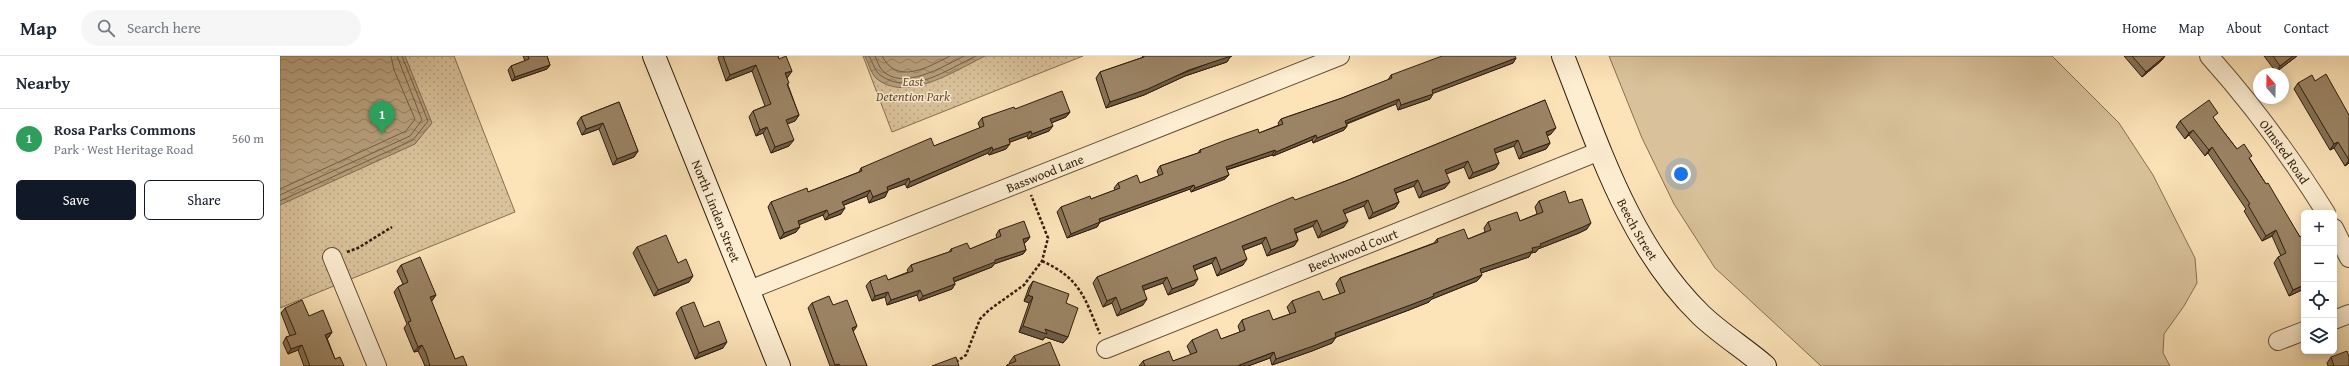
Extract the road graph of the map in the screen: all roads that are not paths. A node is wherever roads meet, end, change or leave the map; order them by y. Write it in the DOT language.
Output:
graph roads {
  1 [pos="654,56"];
  2 [pos="1340,56"];
  3 [pos="1563,56"];
  4 [pos="2209,56"];
  5 [pos="1600,150"];
  6 [pos="2324,210"];
  7 [pos="2337,234"];
  8 [pos="332,257"];
  9 [pos="2349,258"];
  10 [pos="748,290"];
  11 [pos="2349,314"];
  12 [pos="2337,319"];
  13 [pos="2301,332"];
  14 [pos="2278,341"];
  15 [pos="1106,349"];
  16 [pos="377,366"];
  17 [pos="779,366"];
  18 [pos="1765,366"];
  1 -- 10 [label="street, North Linden Street"];
  2 -- 10 [label="street, Basswood Lane"];
  3 -- 5 [label="street, Beech Street"];
  4 -- 6 [label="street, Olmsted Road"];
  5 -- 15 [label="street, Beechwood Court"];
  5 -- 18 [label="street, Beech Street"];
  7 -- 9 [label="street"];
  8 -- 16 [label="street"];
  10 -- 17 [label="street, North Linden Street"];
  11 -- 12 [label="street"];
  13 -- 14 [label="street"];
}
